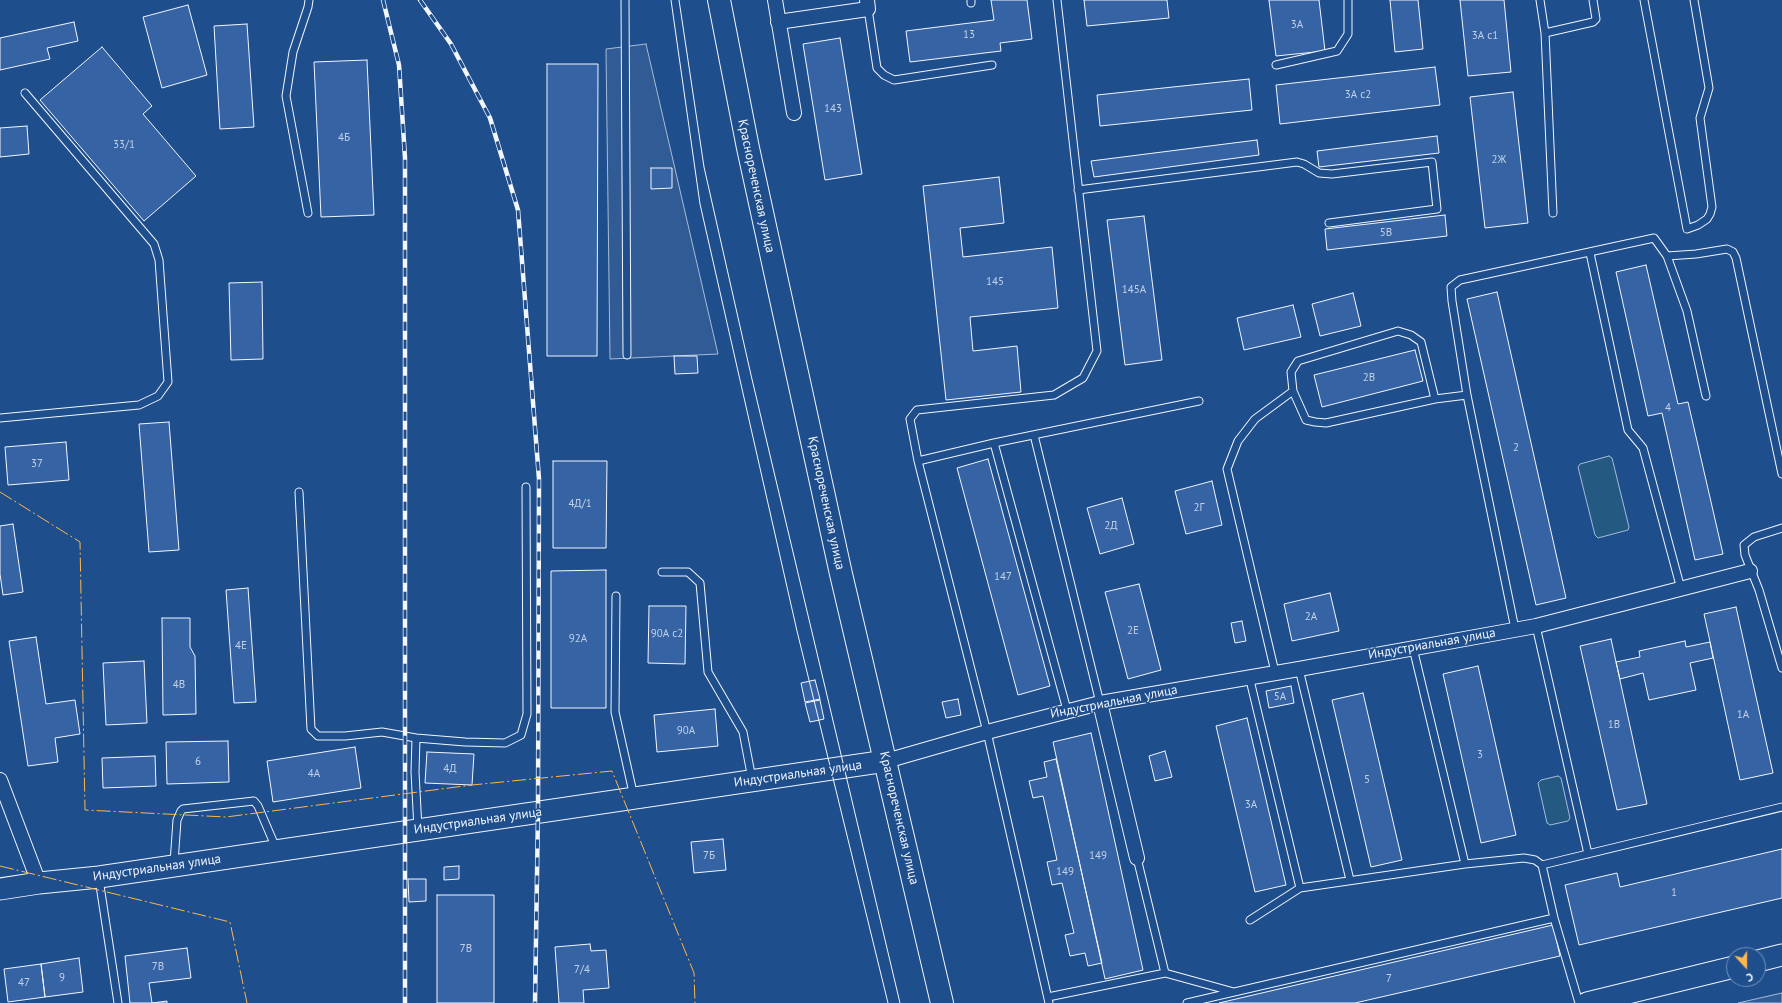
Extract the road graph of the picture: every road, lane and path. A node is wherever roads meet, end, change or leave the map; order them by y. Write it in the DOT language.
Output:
graph roads {
  1 [pos="309,0"];
  2 [pos="625,0"];
  3 [pos="719,0"];
  4 [pos="775,0"];
  5 [pos="1057,0"];
  6 [pos="1348,0"];
  7 [pos="1540,0"];
  8 [pos="1593,0"];
  9 [pos="1644,0"];
  10 [pos="1694,0"];
  11 [pos="867,5"];
  12 [pos="778,22"];
  13 [pos="1545,33"];
  14 [pos="992,64"];
  15 [pos="1276,66"];
  16 [pos="25,93"];
  17 [pos="794,113"];
  18 [pos="1078,190"];
  19 [pos="308,213"];
  20 [pos="1553,213"];
  21 [pos="1329,223"];
  22 [pos="1590,253"];
  23 [pos="1667,256"];
  24 [pos="627,355"];
  25 [pos="1293,391"];
  26 [pos="1467,395"];
  27 [pos="1706,396"];
  28 [pos="1435,400"];
  29 [pos="1199,401"];
  30 [pos="0,418"];
  31 [pos="1034,435"];
  32 [pos="994,443"];
  33 [pos="918,461"];
  34 [pos="1782,474"];
  35 [pos="526,487"];
  36 [pos="299,492"];
  37 [pos="1782,528"];
  38 [pos="1750,571"];
  39 [pos="662,572"];
  40 [pos="1681,589"];
  41 [pos="616,596"];
  42 [pos="1536,626"];
  43 [pos="1515,629"];
  44 [pos="1413,648"];
  45 [pos="1782,668"];
  46 [pos="1300,669"];
  47 [pos="1274,672"];
  48 [pos="1249,676"];
  49 [pos="1100,703"];
  50 [pos="1067,710"];
  51 [pos="987,732"];
  52 [pos="416,738"];
  53 [pos="886,761"];
  54 [pos="0,780"];
  55 [pos="752,781"];
  56 [pos="634,798"];
  57 [pos="1782,807"];
  58 [pos="418,829"];
  59 [pos="277,850"];
  60 [pos="1588,854"];
  61 [pos="1137,858"];
  62 [pos="1465,864"];
  63 [pos="174,865"];
  64 [pos="1542,865"];
  65 [pos="99,877"];
  66 [pos="1350,880"];
  67 [pos="39,883"];
  68 [pos="1300,888"];
  69 [pos="0,890"];
  70 [pos="1554,918"];
  71 [pos="1250,920"];
  72 [pos="1782,955"];
  73 [pos="1766,959"];
  74 [pos="1726,969"];
  75 [pos="1165,973"];
  76 [pos="1235,992"];
  77 [pos="1049,1000"];
  78 [pos="118,1003"];
  79 [pos="942,1003"];
  80 [pos="1187,1003"];
  81 [pos="1579,1003"];
  82 [pos="1587,1003"];
  1 -- 19 [label="lane"];
  2 -- 24 [label="lane"];
  3 -- 53 [label="main road, Краснореченская улица"];
  4 -- 12 [label="street"];
  5 -- 18 [label="lane"];
  6 -- 15 [label="lane"];
  7 -- 13 [label="lane"];
  8 -- 13 [label="lane"];
  9 -- 10 [label="lane"];
  11 -- 12 [label="street"];
  11 -- 14 [label="lane"];
  12 -- 17 [label="street"];
  13 -- 20 [label="lane"];
  16 -- 30 [label="lane"];
  18 -- 21 [label="lane"];
  18 -- 33 [label="lane"];
  22 -- 23 [label="lane"];
  22 -- 26 [label="lane"];
  22 -- 40 [label="lane"];
  23 -- 27 [label="lane"];
  23 -- 34 [label="lane"];
  25 -- 28 [label="lane"];
  25 -- 28 [label="lane"];
  25 -- 47 [label="lane"];
  26 -- 28 [label="lane"];
  26 -- 43 [label="lane"];
  29 -- 31 [label="lane"];
  31 -- 32 [label="lane"];
  31 -- 49 [label="lane"];
  32 -- 33 [label="lane"];
  32 -- 50 [label="lane"];
  33 -- 51 [label="lane"];
  35 -- 52 [label="lane"];
  36 -- 52 [label="lane"];
  37 -- 38 [label="lane"];
  38 -- 40 [label="street, Индустриальная улица"];
  38 -- 45 [label="lane"];
  39 -- 55 [label="lane"];
  40 -- 42 [label="street, Индустриальная улица"];
  41 -- 56 [label="lane"];
  42 -- 43 [label="street, Индустриальная улица"];
  42 -- 60 [label="lane"];
  43 -- 44 [label="street, Индустриальная улица"];
  44 -- 46 [label="street, Индустриальная улица"];
  44 -- 62 [label="lane"];
  46 -- 47 [label="street, Индустриальная улица"];
  46 -- 66 [label="lane"];
  47 -- 48 [label="street, Индустриальная улица"];
  48 -- 49 [label="street, Индустриальная улица"];
  48 -- 68 [label="lane"];
  49 -- 50 [label="street, Индустриальная улица"];
  49 -- 61 [label="street"];
  50 -- 51 [label="street, Индустриальная улица"];
  51 -- 53 [label="street, Индустриальная улица"];
  51 -- 77 [label="lane"];
  52 -- 58 [label="lane"];
  53 -- 55 [label="street, Индустриальная улица"];
  53 -- 79 [label="main road, Краснореченская улица"];
  54 -- 67 [label="street"];
  55 -- 56 [label="street, Индустриальная улица"];
  56 -- 58 [label="street, Индустриальная улица"];
  57 -- 60 [label="lane"];
  58 -- 59 [label="street, Индустриальная улица"];
  59 -- 63 [label="street, Индустриальная улица"];
  59 -- 63 [label="lane"];
  60 -- 64 [label="lane"];
  61 -- 75 [label="lane"];
  62 -- 64 [label="lane"];
  62 -- 66 [label="lane"];
  63 -- 65 [label="street, Индустриальная улица"];
  64 -- 70 [label="lane"];
  65 -- 67 [label="street, Индустриальная улица"];
  65 -- 78 [label="lane"];
  66 -- 68 [label="lane"];
  67 -- 69 [label="street, Индустриальная улица"];
  68 -- 71 [label="lane"];
  70 -- 76 [label="lane"];
  70 -- 81 [label="lane"];
  72 -- 73 [label="street"];
  74 -- 82 [label="street"];
  75 -- 76 [label="lane"];
  75 -- 77 [label="lane"];
  76 -- 80 [label="lane"];
}
